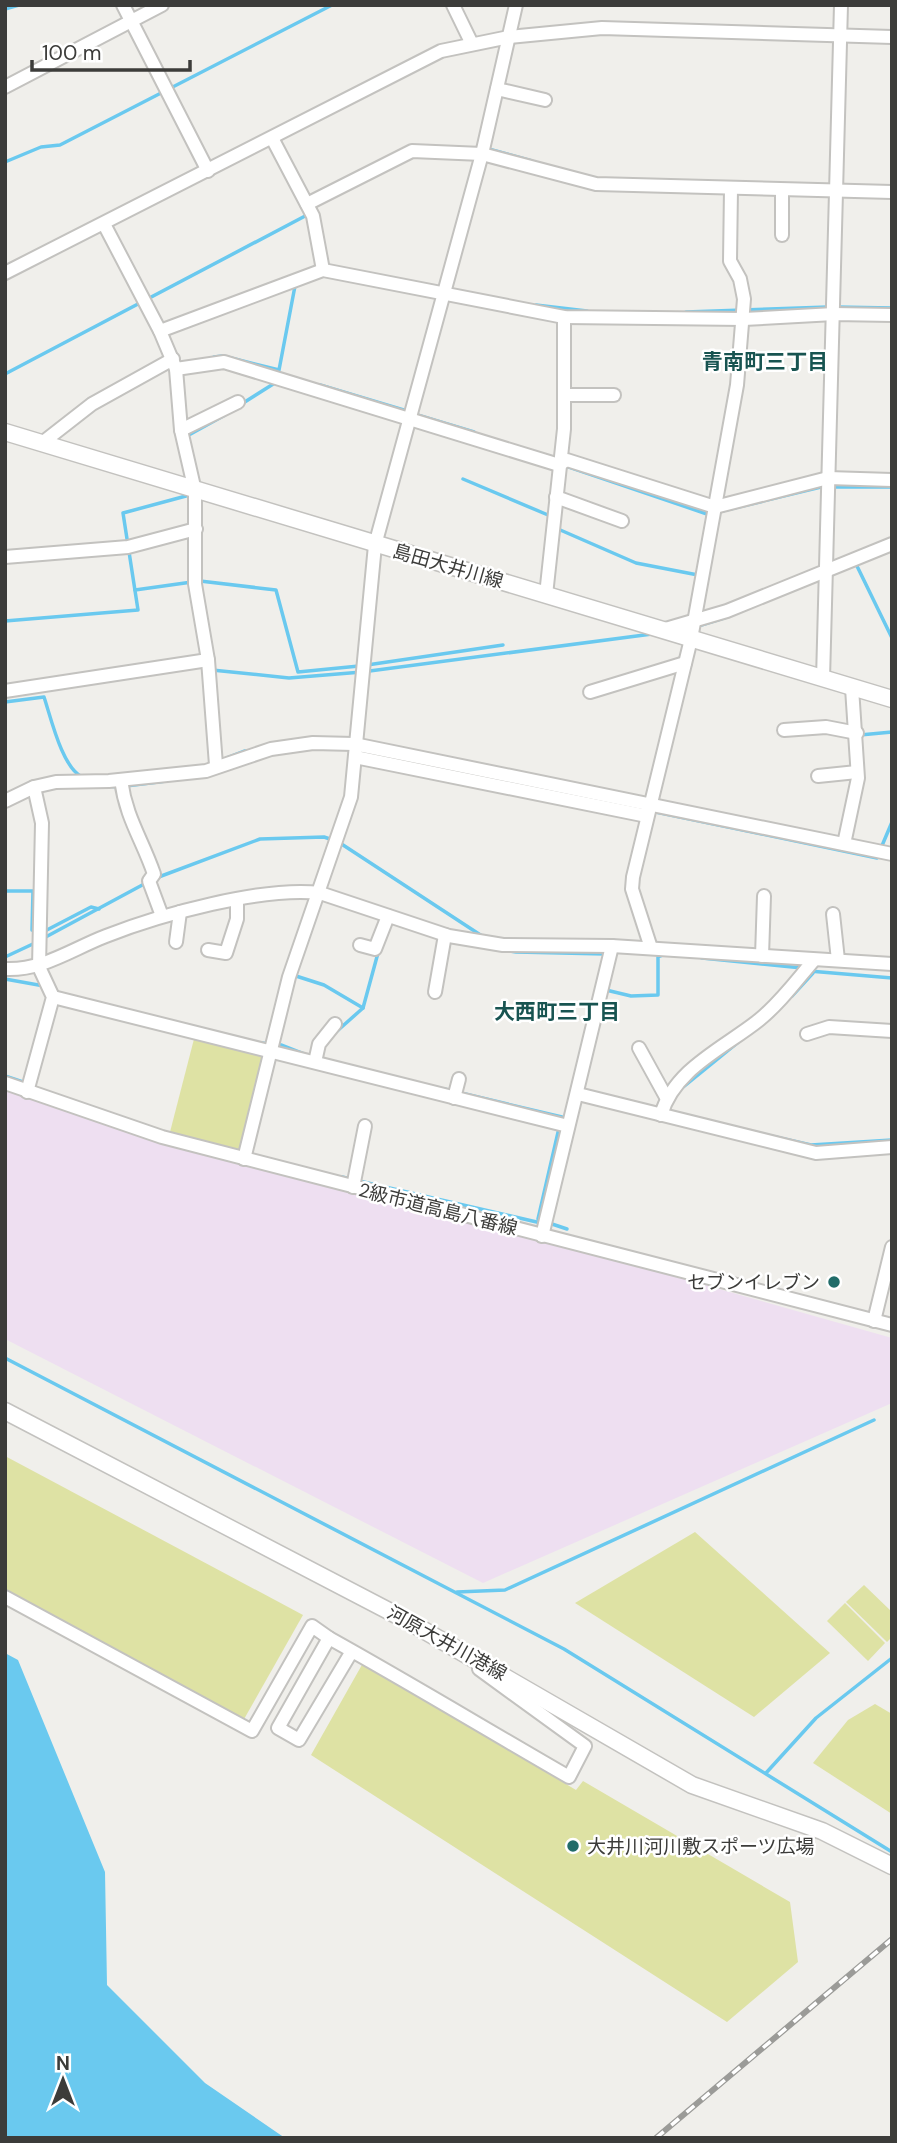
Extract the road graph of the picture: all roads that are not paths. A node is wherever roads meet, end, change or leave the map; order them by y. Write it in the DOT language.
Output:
graph roads {
  1 [pos="123,5"];
  2 [pos="162,5"];
  3 [pos="453,5"];
  4 [pos="516,5"];
  5 [pos="841,5"];
  6 [pos="131,20"];
  7 [pos="841,36"];
  8 [pos="509,37"];
  9 [pos="892,37"];
  10 [pos="472,44"];
  11 [pos="5,87"];
  12 [pos="497,89"];
  13 [pos="545,100"];
  14 [pos="272,138"];
  15 [pos="482,154"];
  16 [pos="208,171"];
  17 [pos="731,189"];
  18 [pos="782,190"];
  19 [pos="835,191"];
  20 [pos="892,192"];
  21 [pos="307,204"];
  22 [pos="103,224"];
  23 [pos="782,235"];
  24 [pos="323,270"];
  25 [pos="5,273"];
  26 [pos="444,293"];
  27 [pos="834,314"];
  28 [pos="892,315"];
  29 [pos="564,317"];
  30 [pos="744,319"];
  31 [pos="160,331"];
  32 [pos="175,364"];
  33 [pos="564,395"];
  34 [pos="614,395"];
  35 [pos="238,402"];
  36 [pos="409,417"];
  37 [pos="181,430"];
  38 [pos="5,432"];
  39 [pos="42,443"];
  40 [pos="559,465"];
  41 [pos="828,478"];
  42 [pos="892,480"];
  43 [pos="195,491"];
  44 [pos="556,497"];
  45 [pos="715,507"];
  46 [pos="622,521"];
  47 [pos="196,529"];
  48 [pos="892,544"];
  49 [pos="375,545"];
  50 [pos="5,557"];
  51 [pos="826,570"];
  52 [pos="545,595"];
  53 [pos="694,621"];
  54 [pos="661,630"];
  55 [pos="691,639"];
  56 [pos="208,660"];
  57 [pos="685,663"];
  58 [pos="823,679"];
  59 [pos="852,688"];
  60 [pos="5,691"];
  61 [pos="590,692"];
  62 [pos="892,699"];
  63 [pos="784,730"];
  64 [pos="857,733"];
  65 [pos="354,750"];
  66 [pos="216,765"];
  67 [pos="857,772"];
  68 [pos="818,776"];
  69 [pos="121,780"];
  70 [pos="34,787"];
  71 [pos="5,802"];
  72 [pos="648,810"];
  73 [pos="844,844"];
  74 [pos="892,854"];
  75 [pos="320,893"];
  76 [pos="764,896"];
  77 [pos="237,901"];
  78 [pos="180,912"];
  79 [pos="833,914"];
  80 [pos="162,915"];
  81 [pos="388,916"];
  82 [pos="445,935"];
  83 [pos="176,942"];
  84 [pos="360,945"];
  85 [pos="612,946"];
  86 [pos="651,948"];
  87 [pos="208,950"];
  88 [pos="762,956"];
  89 [pos="814,960"];
  90 [pos="838,960"];
  91 [pos="892,964"];
  92 [pos="39,967"];
  93 [pos="5,969"];
  94 [pos="435,992"];
  95 [pos="53,997"];
  96 [pos="335,1024"];
  97 [pos="892,1031"];
  98 [pos="807,1034"];
  99 [pos="639,1048"];
  100 [pos="271,1050"];
  101 [pos="314,1062"];
  102 [pos="459,1079"];
  103 [pos="5,1083"];
  104 [pos="27,1091"];
  105 [pos="578,1094"];
  106 [pos="666,1097"];
  107 [pos="454,1098"];
  108 [pos="661,1115"];
  109 [pos="365,1126"];
  110 [pos="568,1126"];
  111 [pos="892,1147"];
  112 [pos="244,1159"];
  113 [pos="353,1187"];
  114 [pos="542,1236"];
  115 [pos="892,1247"];
  116 [pos="874,1321"];
  117 [pos="892,1325"];
  118 [pos="5,1411"];
  119 [pos="5,1597"];
  120 [pos="330,1639"];
  121 [pos="352,1651"];
  122 [pos="477,1660"];
  123 [pos="892,1866"];
  1 -- 6 [label="street"];
  2 -- 6 [label="street"];
  3 -- 10 [label="street"];
  4 -- 8 [label="street"];
  5 -- 7 [label="street"];
  6 -- 11 [label="street"];
  6 -- 16 [label="street"];
  7 -- 8 [label="street"];
  7 -- 9 [label="street"];
  7 -- 19 [label="street"];
  8 -- 10 [label="street"];
  8 -- 12 [label="street"];
  10 -- 14 [label="street"];
  12 -- 13 [label="street"];
  12 -- 15 [label="street"];
  14 -- 16 [label="street"];
  14 -- 21 [label="street"];
  15 -- 17 [label="street"];
  15 -- 21 [label="street"];
  15 -- 26 [label="street"];
  16 -- 22 [label="street"];
  17 -- 18 [label="street"];
  17 -- 30 [label="street"];
  18 -- 19 [label="street"];
  18 -- 23 [label="street"];
  19 -- 20 [label="street"];
  19 -- 27 [label="street"];
  21 -- 24 [label="street"];
  22 -- 25 [label="street"];
  22 -- 31 [label="street"];
  24 -- 26 [label="street"];
  24 -- 31 [label="street"];
  26 -- 29 [label="street"];
  26 -- 36 [label="street"];
  27 -- 28 [label="street"];
  27 -- 30 [label="street"];
  27 -- 41 [label="street"];
  29 -- 30 [label="street"];
  29 -- 33 [label="street"];
  30 -- 45 [label="street"];
  31 -- 32 [label="street"];
  32 -- 36 [label="street"];
  32 -- 37 [label="street"];
  32 -- 39 [label="street"];
  33 -- 34 [label="street"];
  33 -- 40 [label="street"];
  35 -- 37 [label="street"];
  36 -- 40 [label="street"];
  36 -- 49 [label="street"];
  37 -- 43 [label="street"];
  38 -- 39 [label="main road, 島田大井川線"];
  39 -- 43 [label="main road, 島田大井川線"];
  40 -- 44 [label="street"];
  40 -- 45 [label="street"];
  41 -- 42 [label="street"];
  41 -- 45 [label="street"];
  41 -- 51 [label="street"];
  43 -- 47 [label="street"];
  43 -- 49 [label="main road, 島田大井川線"];
  44 -- 46 [label="street"];
  44 -- 52 [label="street"];
  45 -- 53 [label="street"];
  47 -- 50 [label="street"];
  47 -- 56 [label="street"];
  48 -- 51 [label="street"];
  49 -- 52 [label="main road, 島田大井川線"];
  49 -- 65 [label="street"];
  51 -- 53 [label="street"];
  51 -- 58 [label="street"];
  52 -- 54 [label="main road, 島田大井川線"];
  53 -- 54 [label="street"];
  53 -- 55 [label="street"];
  54 -- 55 [label="main road, 島田大井川線"];
  55 -- 57 [label="street"];
  55 -- 58 [label="main road, 島田大井川線"];
  56 -- 60 [label="street"];
  56 -- 66 [label="street"];
  57 -- 61 [label="street"];
  57 -- 72 [label="street"];
  58 -- 59 [label="main road, 島田大井川線"];
  59 -- 62 [label="main road, 島田大井川線"];
  59 -- 64 [label="street"];
  63 -- 64 [label="street"];
  64 -- 67 [label="street"];
  65 -- 66 [label="street"];
  65 -- 72 [label="street"];
  65 -- 75 [label="street"];
  66 -- 69 [label="street"];
  67 -- 68 [label="street"];
  67 -- 73 [label="street"];
  69 -- 70 [label="street"];
  69 -- 80 [label="street"];
  70 -- 71 [label="street"];
  70 -- 92 [label="street"];
  72 -- 73 [label="street"];
  72 -- 86 [label="street"];
  73 -- 74 [label="street"];
  75 -- 77 [label="street"];
  75 -- 81 [label="street"];
  75 -- 100 [label="street"];
  76 -- 88 [label="street"];
  77 -- 78 [label="street"];
  77 -- 87 [label="street"];
  78 -- 80 [label="street"];
  78 -- 83 [label="street"];
  79 -- 90 [label="street"];
  80 -- 92 [label="street"];
  81 -- 82 [label="street"];
  81 -- 84 [label="street"];
  82 -- 85 [label="street"];
  82 -- 94 [label="street"];
  85 -- 86 [label="street"];
  85 -- 105 [label="street"];
  86 -- 88 [label="street"];
  88 -- 89 [label="street"];
  89 -- 90 [label="street"];
  89 -- 106 [label="street"];
  90 -- 91 [label="street"];
  92 -- 93 [label="street"];
  92 -- 95 [label="street"];
  95 -- 100 [label="street"];
  95 -- 104 [label="street"];
  96 -- 101 [label="street"];
  97 -- 98 [label="street"];
  99 -- 106 [label="street"];
  100 -- 101 [label="street"];
  100 -- 112 [label="street"];
  101 -- 107 [label="street"];
  102 -- 107 [label="street"];
  103 -- 104 [label="street, 2級市道高島八番線"];
  104 -- 112 [label="street, 2級市道高島八番線"];
  105 -- 108 [label="street"];
  105 -- 110 [label="street"];
  106 -- 108 [label="street"];
  107 -- 110 [label="street"];
  108 -- 111 [label="street"];
  109 -- 113 [label="street"];
  110 -- 114 [label="street"];
  112 -- 113 [label="street, 2級市道高島八番線"];
  113 -- 114 [label="street, 2級市道高島八番線"];
  114 -- 116 [label="street, 2級市道高島八番線"];
  115 -- 116 [label="street"];
  116 -- 117 [label="street, 2級市道高島八番線"];
  118 -- 122 [label="main road, 河原大井川港線"];
  119 -- 120 [label="street"];
  120 -- 121 [label="street"];
  120 -- 121 [label="street"];
  121 -- 122 [label="street"];
  122 -- 123 [label="main road, 河原大井川港線"];
}
